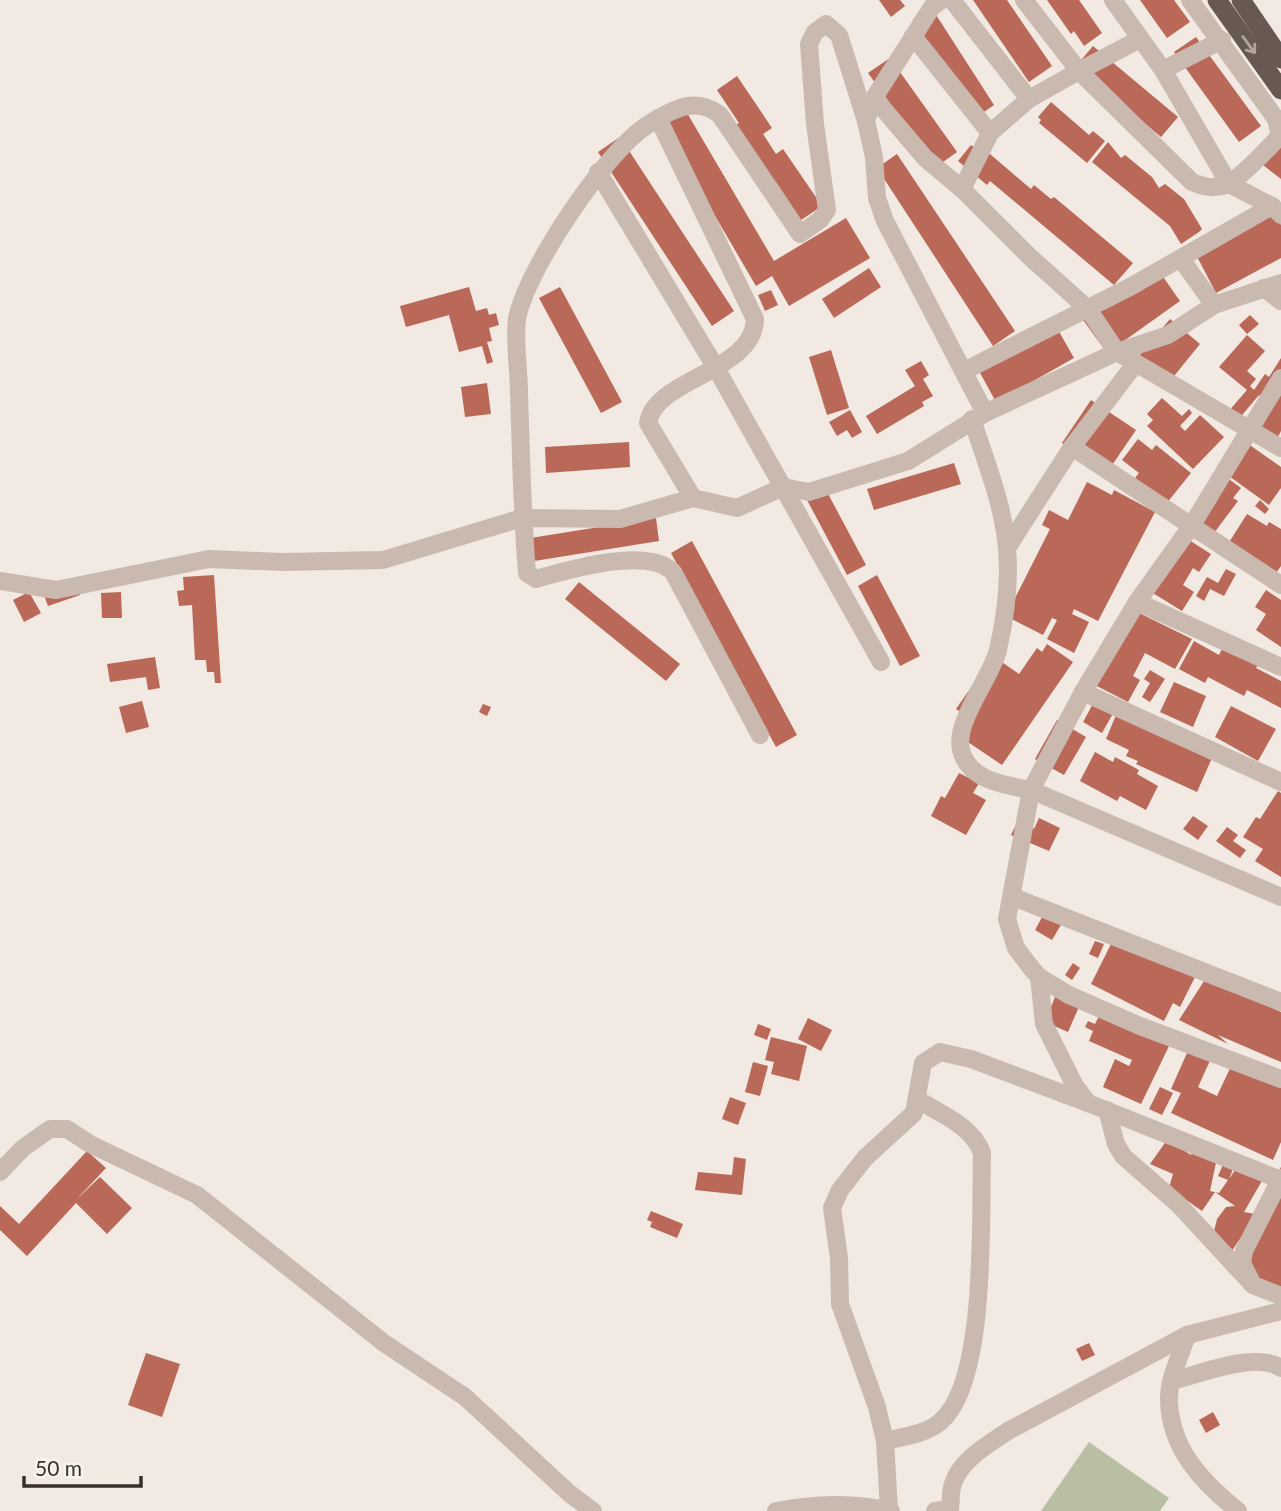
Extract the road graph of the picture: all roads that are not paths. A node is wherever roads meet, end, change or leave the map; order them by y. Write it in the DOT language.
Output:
graph roads {
  1 [pos="952,0"];
  2 [pos="1024,0"];
  3 [pos="1113,0"];
  4 [pos="1190,0"];
  5 [pos="1217,0"];
  6 [pos="1241,0"];
  7 [pos="933,2"];
  8 [pos="914,36"];
  9 [pos="1140,39"];
  10 [pos="1222,40"];
  11 [pos="1281,59"];
  12 [pos="1163,70"];
  13 [pos="1079,71"];
  14 [pos="1281,90"];
  15 [pos="874,98"];
  16 [pos="1028,99"];
  17 [pos="658,118"];
  18 [pos="866,121"];
  19 [pos="990,133"];
  20 [pos="598,172"];
  21 [pos="1229,184"];
  22 [pos="962,189"];
  23 [pos="1276,211"];
  24 [pos="1181,259"];
  25 [pos="1272,285"];
  26 [pos="1281,300"];
  27 [pos="1214,305"];
  28 [pos="1088,309"];
  29 [pos="1117,352"];
  30 [pos="1135,364"];
  31 [pos="716,368"];
  32 [pos="964,371"];
  33 [pos="1281,378"];
  34 [pos="979,416"];
  35 [pos="1250,428"];
  36 [pos="1072,447"];
  37 [pos="1281,448"];
  38 [pos="783,487"];
  39 [pos="693,498"];
  40 [pos="522,518"];
  41 [pos="1192,525"];
  42 [pos="1007,548"];
  43 [pos="0,581"];
  44 [pos="1281,585"];
  45 [pos="1137,602"];
  46 [pos="881,662"];
  47 [pos="1281,667"];
  48 [pos="1083,692"];
  49 [pos="760,735"];
  50 [pos="1281,782"];
  51 [pos="1031,790"];
  52 [pos="1281,897"];
  53 [pos="1013,898"];
  54 [pos="1039,977"];
  55 [pos="1281,1002"];
  56 [pos="1281,1079"];
  57 [pos="918,1100"];
  58 [pos="1088,1103"];
  59 [pos="1107,1110"];
  60 [pos="0,1172"];
  61 [pos="1281,1180"];
  62 [pos="1253,1285"];
  63 [pos="1281,1296"];
  64 [pos="1281,1311"];
  65 [pos="1187,1335"];
  66 [pos="1281,1368"];
  67 [pos="1172,1381"];
  68 [pos="885,1441"];
  69 [pos="945,1510"];
  70 [pos="593,1511"];
  71 [pos="776,1511"];
  72 [pos="890,1511"];
  73 [pos="1238,1511"];
  1 -- 16 [label="street"];
  2 -- 13 [label="street"];
  3 -- 9 [label="street"];
  4 -- 10 [label="street"];
  5 -- 14 [label="highway, one-way"];
  6 -- 11 [label="highway"];
  7 -- 8 [label="street"];
  8 -- 15 [label="street"];
  8 -- 19 [label="street"];
  9 -- 12 [label="street"];
  9 -- 13 [label="street"];
  10 -- 12 [label="street"];
  10 -- 21 [label="street"];
  12 -- 21 [label="street"];
  13 -- 16 [label="street"];
  13 -- 21 [label="street"];
  15 -- 18 [label="street"];
  15 -- 22 [label="street"];
  16 -- 19 [label="street"];
  17 -- 18 [label="street"];
  17 -- 20 [label="street"];
  17 -- 31 [label="street"];
  18 -- 32 [label="street"];
  19 -- 22 [label="street"];
  20 -- 31 [label="street"];
  20 -- 40 [label="street"];
  21 -- 23 [label="street"];
  22 -- 28 [label="street"];
  23 -- 24 [label="street"];
  24 -- 27 [label="street"];
  24 -- 28 [label="street"];
  25 -- 26 [label="street"];
  25 -- 27 [label="street"];
  27 -- 29 [label="street"];
  28 -- 29 [label="street"];
  28 -- 32 [label="street"];
  29 -- 30 [label="street"];
  29 -- 34 [label="street"];
  30 -- 35 [label="street"];
  30 -- 36 [label="street"];
  31 -- 38 [label="street"];
  31 -- 39 [label="street"];
  32 -- 34 [label="street"];
  33 -- 35 [label="street"];
  34 -- 38 [label="street"];
  34 -- 42 [label="street"];
  35 -- 37 [label="street"];
  35 -- 41 [label="street"];
  36 -- 41 [label="street"];
  36 -- 42 [label="street"];
  38 -- 39 [label="street"];
  38 -- 46 [label="street"];
  39 -- 40 [label="street"];
  40 -- 43 [label="street"];
  40 -- 49 [label="street"];
  41 -- 44 [label="street"];
  41 -- 45 [label="street"];
  42 -- 51 [label="street"];
  45 -- 47 [label="street"];
  45 -- 48 [label="street"];
  48 -- 50 [label="street"];
  48 -- 51 [label="street"];
  51 -- 52 [label="street"];
  51 -- 53 [label="street"];
  53 -- 54 [label="street"];
  53 -- 55 [label="street"];
  54 -- 56 [label="street"];
  54 -- 58 [label="street"];
  57 -- 58 [label="street"];
  57 -- 68 [label="street"];
  57 -- 68 [label="street"];
  58 -- 59 [label="street"];
  59 -- 61 [label="street"];
  59 -- 62 [label="street"];
  60 -- 70 [label="street"];
  61 -- 62 [label="street"];
  62 -- 63 [label="street"];
  64 -- 65 [label="street"];
  65 -- 67 [label="street"];
  65 -- 69 [label="street"];
  66 -- 67 [label="street"];
  67 -- 73 [label="street"];
  68 -- 72 [label="street"];
  71 -- 72 [label="street"];
}
